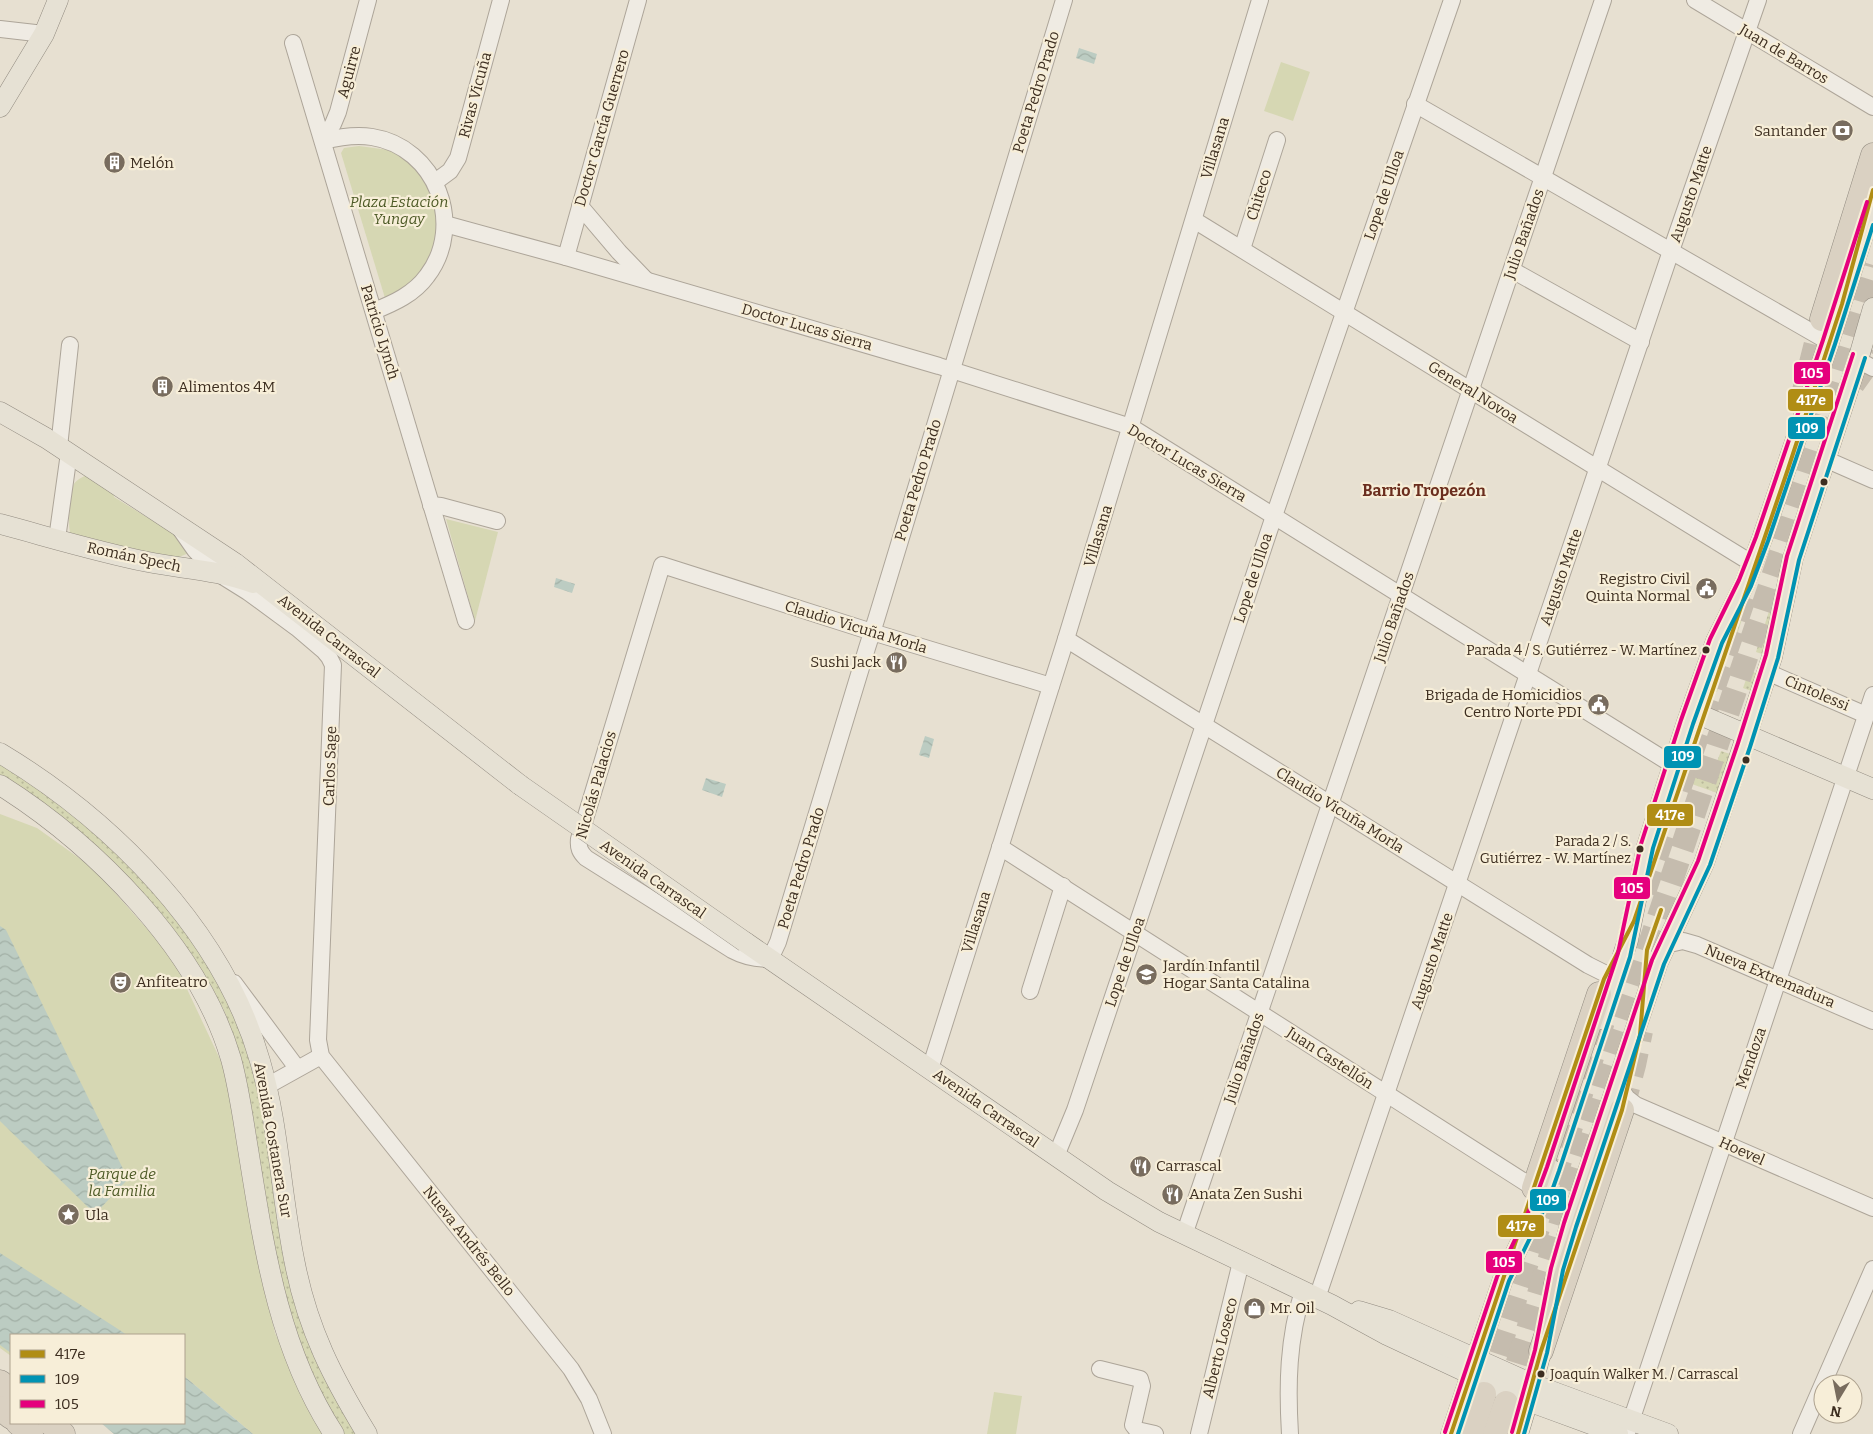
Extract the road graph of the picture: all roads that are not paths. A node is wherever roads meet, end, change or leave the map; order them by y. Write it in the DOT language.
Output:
graph roads {
  1 [pos="58,0"];
  2 [pos="368,0"];
  3 [pos="502,0"];
  4 [pos="638,0"];
  5 [pos="1064,0"];
  6 [pos="1260,0"];
  7 [pos="1452,0"];
  8 [pos="1603,0"];
  9 [pos="1695,0"];
  10 [pos="1758,0"];
  11 [pos="0,29"];
  12 [pos="1748,32"];
  13 [pos="44,34"];
  14 [pos="293,43"];
  15 [pos="1416,104"];
  16 [pos="0,107"];
  17 [pos="1873,107"];
  18 [pos="1276,140"];
  19 [pos="323,141"];
  20 [pos="1873,154"];
  21 [pos="1543,178"];
  22 [pos="435,182"];
  23 [pos="1873,204"];
  24 [pos="580,206"];
  25 [pos="1194,220"];
  26 [pos="445,224"];
  27 [pos="1242,250"];
  28 [pos="1671,251"];
  29 [pos="566,257"];
  30 [pos="1512,270"];
  31 [pos="646,280"];
  32 [pos="1873,308"];
  33 [pos="374,311"];
  34 [pos="1344,312"];
  35 [pos="1822,319"];
  36 [pos="1641,342"];
  37 [pos="1829,342"];
  38 [pos="70,345"];
  39 [pos="1866,364"];
  40 [pos="951,369"];
  41 [pos="1471,391"];
  42 [pos="0,412"];
  43 [pos="1131,427"];
  44 [pos="64,450"];
  45 [pos="1825,459"];
  46 [pos="1597,469"];
  47 [pos="1873,480"];
  48 [pos="431,505"];
  49 [pos="1274,516"];
  50 [pos="497,521"];
  51 [pos="0,524"];
  52 [pos="57,539"];
  53 [pos="212,560"];
  54 [pos="1752,564"];
  55 [pos="662,565"];
  56 [pos="1402,595"];
  57 [pos="466,621"];
  58 [pos="872,632"];
  59 [pos="1066,639"];
  60 [pos="1767,672"];
  61 [pos="1528,674"];
  62 [pos="1051,686"];
  63 [pos="1873,695"];
  64 [pos="1691,711"];
  65 [pos="1866,715"];
  66 [pos="1205,726"];
  67 [pos="1747,735"];
  68 [pos="0,753"];
  69 [pos="1673,765"];
  70 [pos="1845,777"];
  71 [pos="0,785"];
  72 [pos="1873,789"];
  73 [pos="1330,804"];
  74 [pos="1000,847"];
  75 [pos="1458,884"];
  76 [pos="1063,886"];
  77 [pos="1135,932"];
  78 [pos="1665,945"];
  79 [pos="770,959"];
  80 [pos="218,963"];
  81 [pos="1597,971"];
  82 [pos="1778,979"];
  83 [pos="1608,986"];
  84 [pos="1030,991"];
  85 [pos="1260,1012"];
  86 [pos="1873,1021"];
  87 [pos="321,1056"];
  88 [pos="297,1068"];
  89 [pos="930,1069"];
  90 [pos="1618,1085"];
  91 [pos="266,1086"];
  92 [pos="1388,1094"];
  93 [pos="1622,1110"];
  94 [pos="1723,1143"];
  95 [pos="1056,1156"];
  96 [pos="1526,1182"];
  97 [pos="1873,1208"];
  98 [pos="1184,1235"];
  99 [pos="1241,1262"];
  100 [pos="1873,1269"];
  101 [pos="1503,1279"];
  102 [pos="1317,1298"];
  103 [pos="1541,1351"];
  104 [pos="1473,1367"];
  105 [pos="1100,1369"];
  106 [pos="0,1382"];
  107 [pos="10,1390"];
  108 [pos="1513,1395"];
  109 [pos="0,1408"];
  110 [pos="10,1416"];
  111 [pos="19,1424"];
  112 [pos="51,1424"];
  113 [pos="1625,1430"];
  114 [pos="31,1434"];
  115 [pos="63,1434"];
  116 [pos="334,1434"];
  117 [pos="367,1434"];
  118 [pos="603,1434"];
  119 [pos="1155,1434"];
  120 [pos="1199,1434"];
  121 [pos="1290,1434"];
  122 [pos="1451,1434"];
  123 [pos="1471,1434"];
  124 [pos="1495,1434"];
  125 [pos="1518,1434"];
  126 [pos="1668,1434"];
  127 [pos="1801,1434"];
  1 -- 13 [label="main road"];
  2 -- 19 [label="street, Aguirre"];
  3 -- 22 [label="street, Rivas Vicuña"];
  4 -- 24 [label="street, Doctor García Guerrero"];
  5 -- 40 [label="street, Poeta Pedro Prado"];
  6 -- 25 [label="street, Villasana"];
  7 -- 15 [label="street, Lope de Ulloa"];
  8 -- 21 [label="street, Julio Bañados"];
  9 -- 12 [label="street, Juan de Barros"];
  10 -- 12 [label="street, Augusto Matte"];
  11 -- 13 [label="street"];
  12 -- 17 [label="street, Juan de Barros"];
  12 -- 28 [label="street, Augusto Matte"];
  13 -- 16 [label="main road"];
  14 -- 19 [label="street, Patricio Lynch"];
  15 -- 21 [label="street"];
  15 -- 34 [label="street, Lope de Ulloa"];
  18 -- 27 [label="street, Chiteco"];
  19 -- 22 [label="street"];
  19 -- 33 [label="street, Patricio Lynch"];
  20 -- 35 [label="highway"];
  21 -- 28 [label="street"];
  21 -- 30 [label="street, Julio Bañados"];
  22 -- 26 [label="street"];
  23 -- 37 [label="main road"];
  24 -- 29 [label="street, Doctor García Guerrero"];
  24 -- 31 [label="street, Doctor Lucas Sierra"];
  25 -- 27 [label="street, General Novoa"];
  25 -- 43 [label="street, Villasana"];
  26 -- 29 [label="street, Doctor Lucas Sierra"];
  26 -- 33 [label="street"];
  27 -- 34 [label="street, General Novoa"];
  28 -- 36 [label="street, Augusto Matte"];
  28 -- 37 [label="street"];
  29 -- 31 [label="street, Doctor Lucas Sierra"];
  30 -- 36 [label="street"];
  30 -- 41 [label="street, Julio Bañados"];
  31 -- 40 [label="street, Doctor Lucas Sierra"];
  32 -- 39 [label="main road"];
  33 -- 48 [label="street, Patricio Lynch"];
  34 -- 41 [label="street, General Novoa"];
  34 -- 49 [label="street, Lope de Ulloa"];
  36 -- 46 [label="street, Augusto Matte"];
  37 -- 54 [label="main road"];
  38 -- 44 [label="street"];
  39 -- 45 [label="main road"];
  40 -- 43 [label="street, Doctor Lucas Sierra"];
  40 -- 58 [label="street, Poeta Pedro Prado"];
  41 -- 46 [label="street, General Novoa"];
  41 -- 56 [label="street, Julio Bañados"];
  42 -- 44 [label="main road, Avenida Carrascal"];
  43 -- 49 [label="street, Doctor Lucas Sierra"];
  43 -- 59 [label="street, Villasana"];
  44 -- 52 [label="street"];
  44 -- 53 [label="main road, Avenida Carrascal"];
  45 -- 47 [label="street"];
  45 -- 60 [label="main road"];
  46 -- 54 [label="street, General Novoa"];
  46 -- 61 [label="street, Augusto Matte"];
  48 -- 50 [label="street"];
  48 -- 57 [label="street, Patricio Lynch"];
  49 -- 56 [label="street, Doctor Lucas Sierra"];
  49 -- 66 [label="street, Lope de Ulloa"];
  51 -- 52 [label="main road, Román Spech"];
  52 -- 53 [label="main road, Román Spech"];
  53 -- 79 [label="main road, Avenida Carrascal, bridge"];
  53 -- 87 [label="street, Carlos Sage"];
  54 -- 64 [label="main road"];
  55 -- 58 [label="street, Claudio Vicuña Morla"];
  55 -- 79 [label="street, Nicolás Palacios"];
  56 -- 61 [label="street, Doctor Lucas Sierra"];
  56 -- 73 [label="street, Julio Bañados"];
  58 -- 62 [label="street, Claudio Vicuña Morla"];
  58 -- 79 [label="street, Poeta Pedro Prado"];
  59 -- 62 [label="street, Villasana"];
  59 -- 66 [label="street, Claudio Vicuña Morla"];
  60 -- 65 [label="street, Cintolessi"];
  60 -- 67 [label="main road"];
  61 -- 69 [label="street, Doctor Lucas Sierra"];
  61 -- 75 [label="street, Augusto Matte"];
  62 -- 74 [label="street, Villasana"];
  63 -- 65 [label="street, Mendoza"];
  64 -- 67 [label="main road"];
  64 -- 69 [label="main road"];
  65 -- 70 [label="street, Mendoza"];
  66 -- 73 [label="street, Claudio Vicuña Morla"];
  66 -- 77 [label="street, Lope de Ulloa"];
  67 -- 70 [label="main road"];
  67 -- 78 [label="main road"];
  68 -- 80 [label="main road, Avenida Costanera Sur"];
  69 -- 83 [label="main road"];
  70 -- 72 [label="main road"];
  70 -- 82 [label="street, Mendoza"];
  71 -- 116 [label="main road, Avenida Costanera Sur"];
  73 -- 75 [label="street, Claudio Vicuña Morla"];
  73 -- 85 [label="street, Julio Bañados"];
  74 -- 76 [label="street, Juan Castellón"];
  74 -- 89 [label="street, Villasana"];
  75 -- 81 [label="street, Claudio Vicuña Morla"];
  75 -- 92 [label="street, Augusto Matte"];
  76 -- 77 [label="street, Juan Castellón"];
  76 -- 84 [label="street"];
  77 -- 85 [label="street, Juan Castellón"];
  77 -- 95 [label="street, Lope de Ulloa"];
  78 -- 82 [label="street, Nueva Extremadura"];
  78 -- 90 [label="main road"];
  79 -- 89 [label="main road, Avenida Carrascal"];
  80 -- 88 [label="street"];
  80 -- 91 [label="main road, Avenida Costanera Sur"];
  81 -- 83 [label="street, Claudio Vicuña Morla"];
  81 -- 96 [label="street"];
  82 -- 86 [label="street, Nueva Extremadura"];
  82 -- 94 [label="street, Mendoza"];
  83 -- 96 [label="highway"];
  83 -- 101 [label="main road"];
  85 -- 92 [label="street, Juan Castellón"];
  85 -- 98 [label="street, Julio Bañados"];
  87 -- 88 [label="street"];
  87 -- 118 [label="street, Nueva Andrés Bello"];
  88 -- 91 [label="street"];
  89 -- 95 [label="main road, Avenida Carrascal"];
  90 -- 94 [label="street, Hoevel"];
  90 -- 103 [label="main road"];
  91 -- 117 [label="main road, Avenida Costanera Sur"];
  92 -- 96 [label="street, Juan Castellón"];
  92 -- 102 [label="street, Augusto Matte"];
  93 -- 103 [label="highway"];
  94 -- 97 [label="street, Hoevel"];
  94 -- 113 [label="street, Mendoza"];
  95 -- 98 [label="main road, Avenida Carrascal"];
  96 -- 101 [label="main road"];
  98 -- 99 [label="main road, Avenida Carrascal"];
  99 -- 102 [label="main road, Avenida Carrascal"];
  99 -- 120 [label="street, Alberto Loseco"];
  100 -- 127 [label="street"];
  101 -- 104 [label="main road"];
  102 -- 104 [label="main road, Avenida Carrascal"];
  102 -- 121 [label="street, Augusto Matte"];
  103 -- 108 [label="main road"];
  104 -- 108 [label="main road, Avenida Carrascal"];
  104 -- 122 [label="main road"];
  105 -- 119 [label="street"];
  106 -- 107 [label="highway"];
  108 -- 113 [label="main road, Avenida Carrascal"];
  108 -- 123 [label="highway"];
  108 -- 124 [label="highway"];
  108 -- 125 [label="main road"];
  109 -- 110 [label="highway"];
  111 -- 114 [label="highway"];
  112 -- 115 [label="highway"];
  113 -- 126 [label="main road, Avenida Carrascal"];
}
